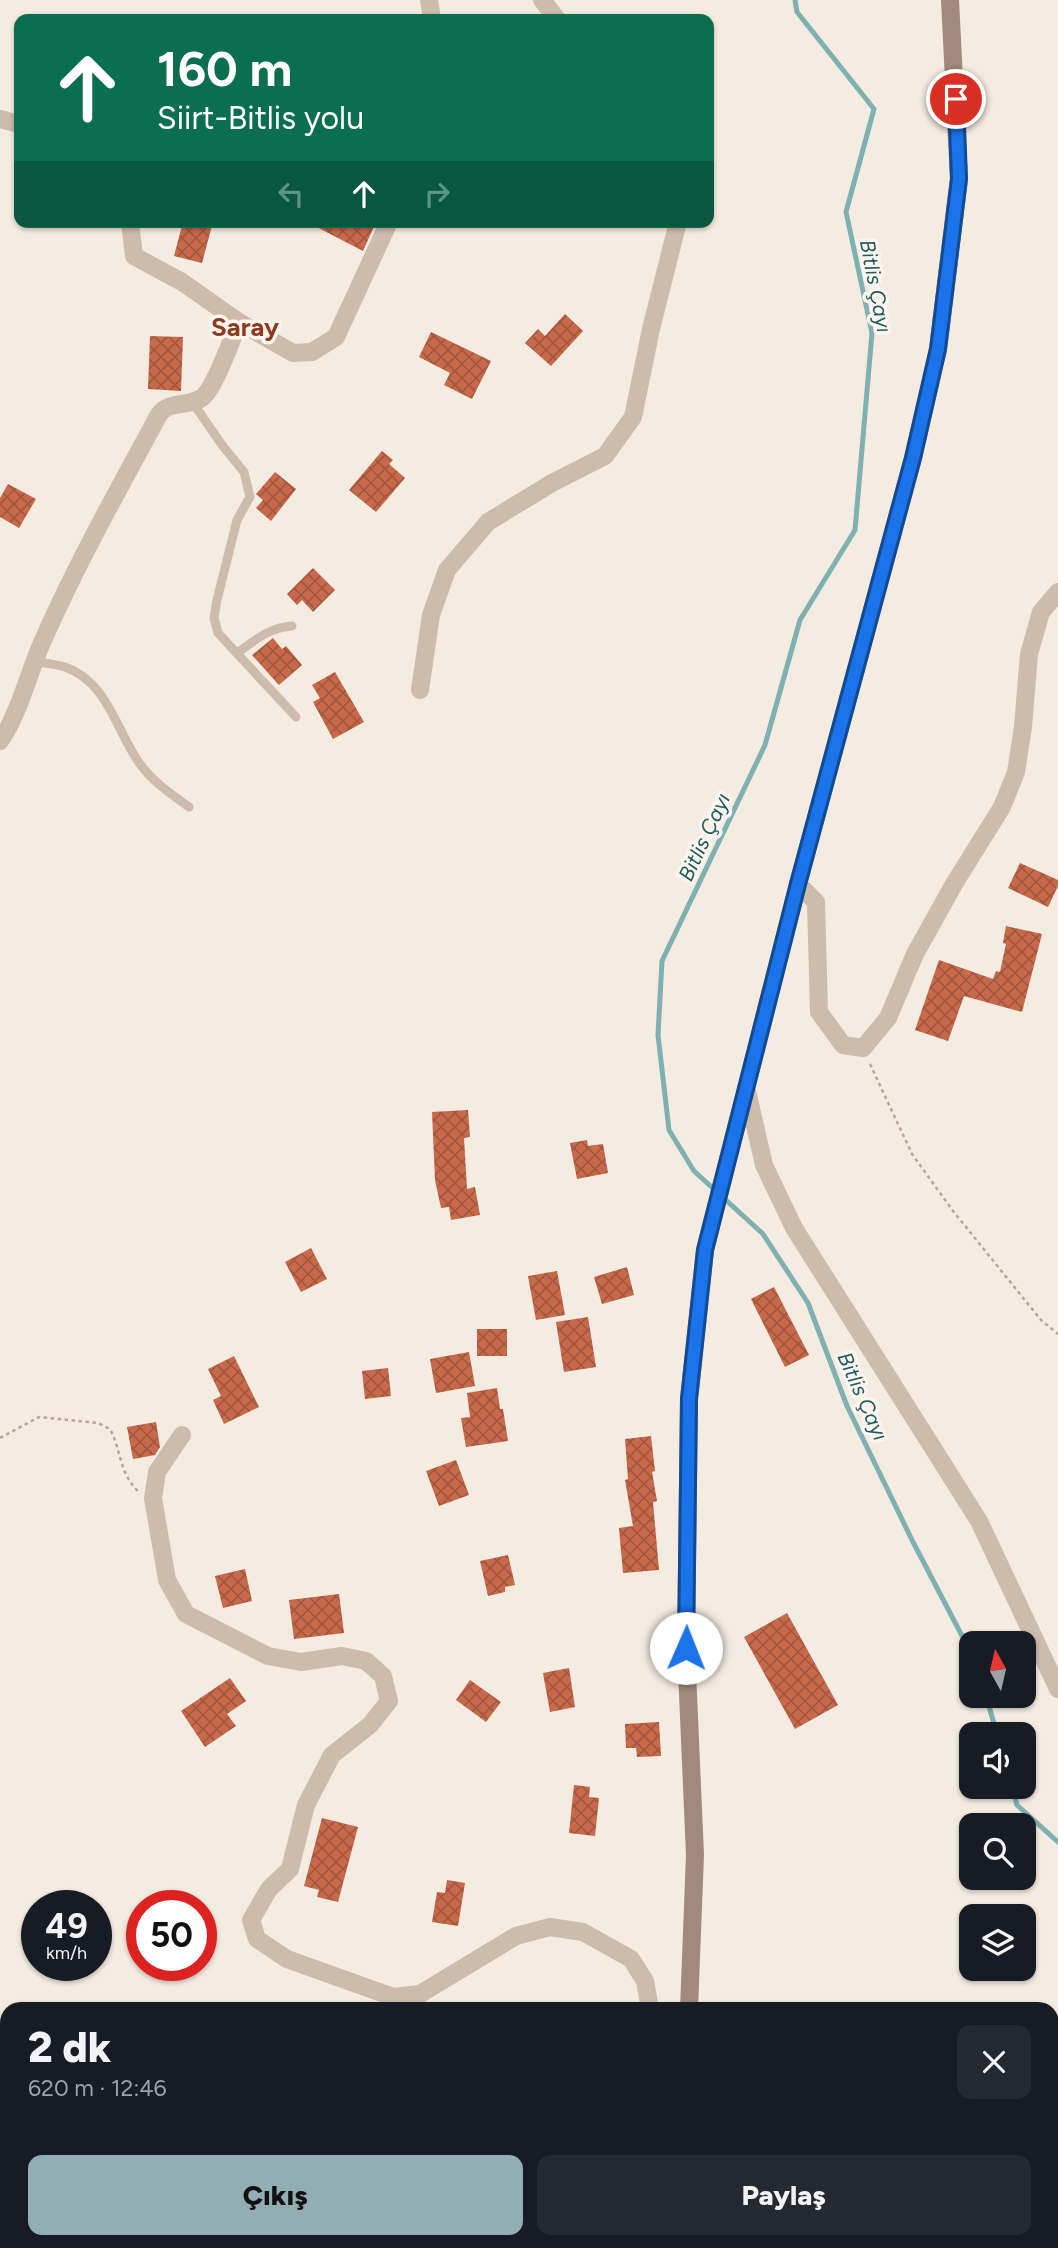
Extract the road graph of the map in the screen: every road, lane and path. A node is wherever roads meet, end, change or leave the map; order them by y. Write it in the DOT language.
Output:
graph roads {
  1 [pos="542,0"];
  2 [pos="950,0"];
  3 [pos="553,14"];
  4 [pos="131,228"];
  5 [pos="386,228"];
  6 [pos="676,228"];
  7 [pos="239,322"];
  8 [pos="192,403"];
  9 [pos="1058,592"];
  10 [pos="292,626"];
  11 [pos="236,653"];
  12 [pos="33,661"];
  13 [pos="420,690"];
  14 [pos="296,717"];
  15 [pos="0,741"];
  16 [pos="189,807"];
  17 [pos="798,884"];
  18 [pos="863,1048"];
  19 [pos="747,1091"];
  20 [pos="1058,1334"];
  21 [pos="182,1435"];
  22 [pos="0,1438"];
  23 [pos="153,1498"];
  24 [pos="1058,1689"];
  25 [pos="649,2002"];
  26 [pos="689,2002"];
  1 -- 3 [label="street"];
  2 -- 17 [label="main road"];
  4 -- 7 [label="street"];
  5 -- 7 [label="street"];
  6 -- 13 [label="street"];
  7 -- 8 [label="street"];
  8 -- 11 [label="lane"];
  8 -- 12 [label="street"];
  9 -- 18 [label="street"];
  10 -- 11 [label="lane"];
  11 -- 14 [label="lane"];
  12 -- 15 [label="street"];
  12 -- 16 [label="lane"];
  17 -- 18 [label="street"];
  17 -- 19 [label="main road"];
  18 -- 20 [label="path"];
  19 -- 24 [label="street"];
  19 -- 26 [label="main road"];
  21 -- 23 [label="street"];
  22 -- 23 [label="path"];
  23 -- 25 [label="street"];
}
